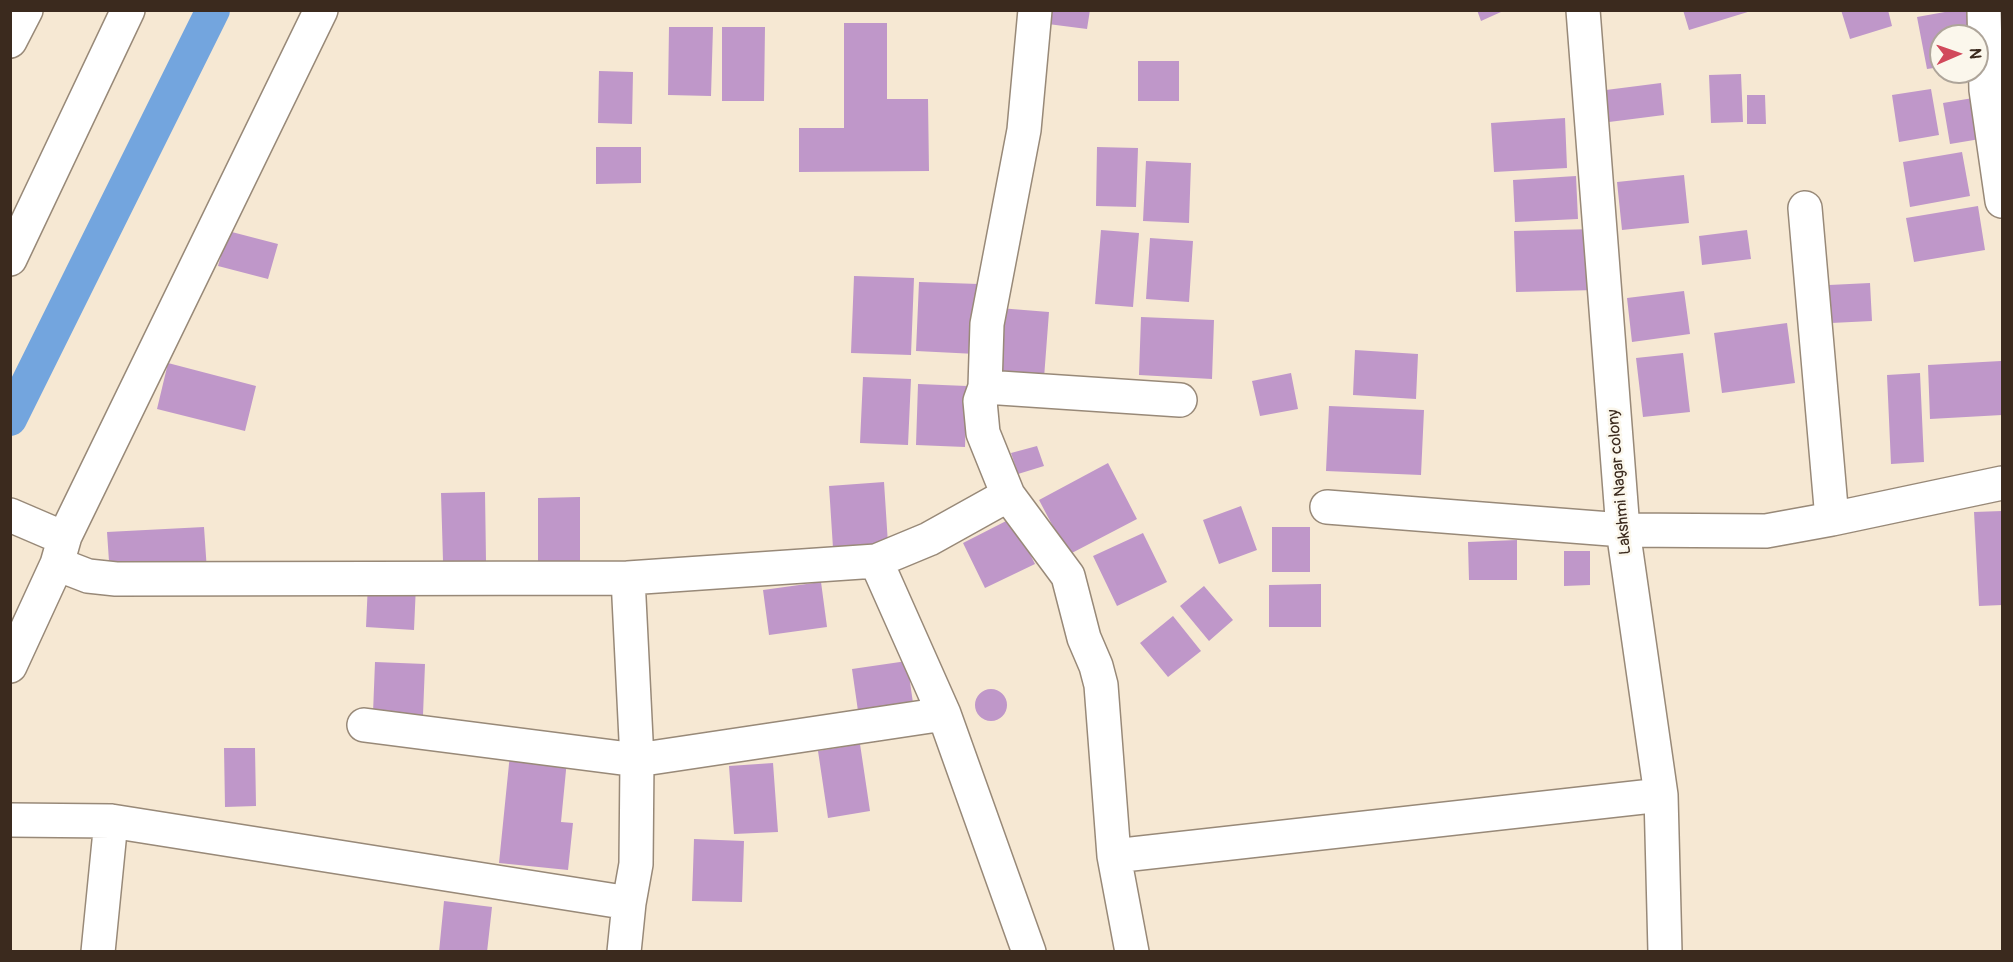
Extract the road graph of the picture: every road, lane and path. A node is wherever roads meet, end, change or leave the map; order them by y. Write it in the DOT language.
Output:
graph roads {
  1 [pos="26,10"];
  2 [pos="128,10"];
  3 [pos="321,10"];
  4 [pos="1035,10"];
  5 [pos="1583,10"];
  6 [pos="1984,10"];
  7 [pos="10,41"];
  8 [pos="2002,201"];
  9 [pos="1805,208"];
  10 [pos="10,259"];
  11 [pos="985,387"];
  12 [pos="1180,400"];
  13 [pos="2002,483"];
  14 [pos="1008,495"];
  15 [pos="1327,507"];
  16 [pos="1832,519"];
  17 [pos="1623,530"];
  18 [pos="44,535"];
  19 [pos="876,561"];
  20 [pos="628,578"];
  21 [pos="10,666"];
  22 [pos="944,714"];
  23 [pos="364,724"];
  24 [pos="637,760"];
  25 [pos="1661,795"];
  26 [pos="10,820"];
  27 [pos="111,821"];
  28 [pos="1114,856"];
  29 [pos="629,903"];
  30 [pos="98,951"];
  31 [pos="624,951"];
  32 [pos="1029,951"];
  33 [pos="1132,951"];
  34 [pos="1665,951"];
  1 -- 7 [label="main road"];
  2 -- 10 [label="main road"];
  3 -- 18 [label="main road"];
  4 -- 11 [label="main road"];
  5 -- 17 [label="main road, Lakshmi Nagar colony"];
  6 -- 8 [label="main road"];
  9 -- 16 [label="main road"];
  11 -- 12 [label="main road"];
  11 -- 14 [label="main road"];
  13 -- 16 [label="main road"];
  14 -- 19 [label="main road"];
  14 -- 28 [label="main road"];
  15 -- 17 [label="main road"];
  16 -- 17 [label="main road"];
  17 -- 25 [label="main road, Lakshmi Nagar colony"];
  18 -- 20 [label="main road"];
  18 -- 21 [label="main road"];
  19 -- 20 [label="main road"];
  19 -- 22 [label="main road"];
  20 -- 24 [label="main road"];
  22 -- 24 [label="main road"];
  22 -- 32 [label="main road"];
  23 -- 24 [label="main road"];
  24 -- 29 [label="main road"];
  25 -- 28 [label="main road"];
  25 -- 34 [label="main road, Lakshmi Nagar colony"];
  26 -- 27 [label="main road"];
  27 -- 29 [label="main road"];
  27 -- 30 [label="main road"];
  28 -- 33 [label="main road"];
  29 -- 31 [label="main road"];
}
